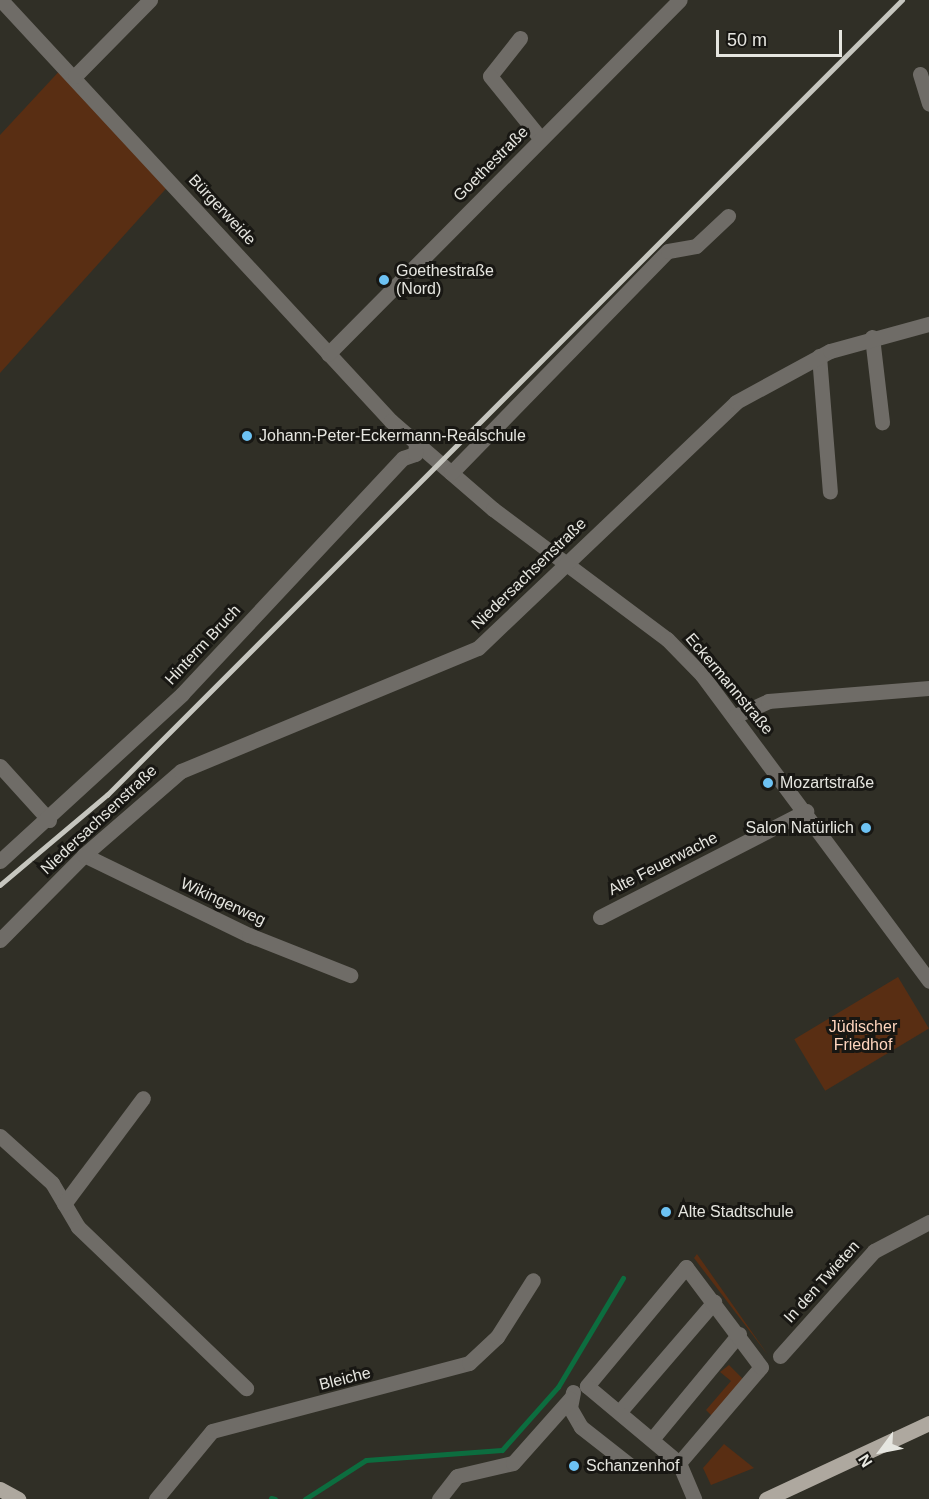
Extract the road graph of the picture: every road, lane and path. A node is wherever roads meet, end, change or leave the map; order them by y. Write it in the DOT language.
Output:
graph roads {
  1 [pos="1,0"];
  2 [pos="150,0"];
  3 [pos="679,0"];
  4 [pos="520,38"];
  5 [pos="920,74"];
  6 [pos="75,76"];
  7 [pos="929,104"];
  8 [pos="541,139"];
  9 [pos="728,216"];
  10 [pos="929,324"];
  11 [pos="872,337"];
  12 [pos="328,354"];
  13 [pos="819,356"];
  14 [pos="882,422"];
  15 [pos="416,444"];
  16 [pos="451,473"];
  17 [pos="831,492"];
  18 [pos="566,565"];
  19 [pos="929,688"];
  20 [pos="735,716"];
  21 [pos="0,766"];
  22 [pos="806,811"];
  23 [pos="49,820"];
  24 [pos="84,855"];
  25 [pos="0,861"];
  26 [pos="600,917"];
  27 [pos="0,940"];
  28 [pos="350,975"];
  29 [pos="929,981"];
  30 [pos="143,1098"];
  31 [pos="0,1136"];
  32 [pos="64,1204"];
  33 [pos="929,1222"];
  34 [pos="533,1280"];
  35 [pos="714,1302"];
  36 [pos="739,1334"];
  37 [pos="780,1356"];
  38 [pos="587,1386"];
  39 [pos="246,1388"];
  40 [pos="570,1399"];
  41 [pos="621,1410"];
  42 [pos="929,1423"];
  43 [pos="653,1438"];
  44 [pos="679,1463"];
  45 [pos="631,1466"];
  46 [pos="0,1489"];
  47 [pos="18,1499"];
  48 [pos="156,1499"];
  49 [pos="439,1499"];
  50 [pos="694,1499"];
  51 [pos="766,1499"];
  1 -- 6 [label="street, Bürgerweide"];
  2 -- 6 [label="street"];
  3 -- 8 [label="street, Goethestraße"];
  4 -- 8 [label="street"];
  5 -- 7 [label="street"];
  6 -- 12 [label="street, Bürgerweide"];
  8 -- 12 [label="street, Goethestraße"];
  9 -- 16 [label="street"];
  10 -- 11 [label="street, Niedersachsenstraße"];
  11 -- 13 [label="street, Niedersachsenstraße"];
  11 -- 14 [label="street"];
  12 -- 15 [label="street, Bürgerweide"];
  13 -- 17 [label="street"];
  13 -- 18 [label="street, Niedersachsenstraße"];
  15 -- 16 [label="street, Eckermannstraße"];
  15 -- 23 [label="street, Hinterm Bruch"];
  16 -- 18 [label="street, Eckermannstraße"];
  18 -- 20 [label="street, Eckermannstraße"];
  18 -- 24 [label="street, Niedersachsenstraße"];
  19 -- 20 [label="street"];
  20 -- 22 [label="street, Eckermannstraße"];
  21 -- 23 [label="street"];
  22 -- 26 [label="street, Alte Feuerwache"];
  22 -- 29 [label="street, Eckermannstraße"];
  23 -- 25 [label="street, Hinterm Bruch"];
  24 -- 27 [label="street, Niedersachsenstraße"];
  24 -- 28 [label="street, Wikingerweg"];
  30 -- 32 [label="street"];
  31 -- 32 [label="street"];
  32 -- 39 [label="street"];
  33 -- 37 [label="street, In den Twieten"];
  34 -- 48 [label="street, Bleiche"];
  35 -- 36 [label="street"];
  35 -- 38 [label="street"];
  35 -- 41 [label="street"];
  36 -- 43 [label="street"];
  36 -- 44 [label="street"];
  38 -- 40 [label="street"];
  38 -- 41 [label="street"];
  40 -- 45 [label="street"];
  40 -- 49 [label="street"];
  41 -- 43 [label="street"];
  42 -- 51 [label="main road"];
  43 -- 44 [label="street"];
  44 -- 50 [label="street"];
  46 -- 47 [label="main road"];
}
